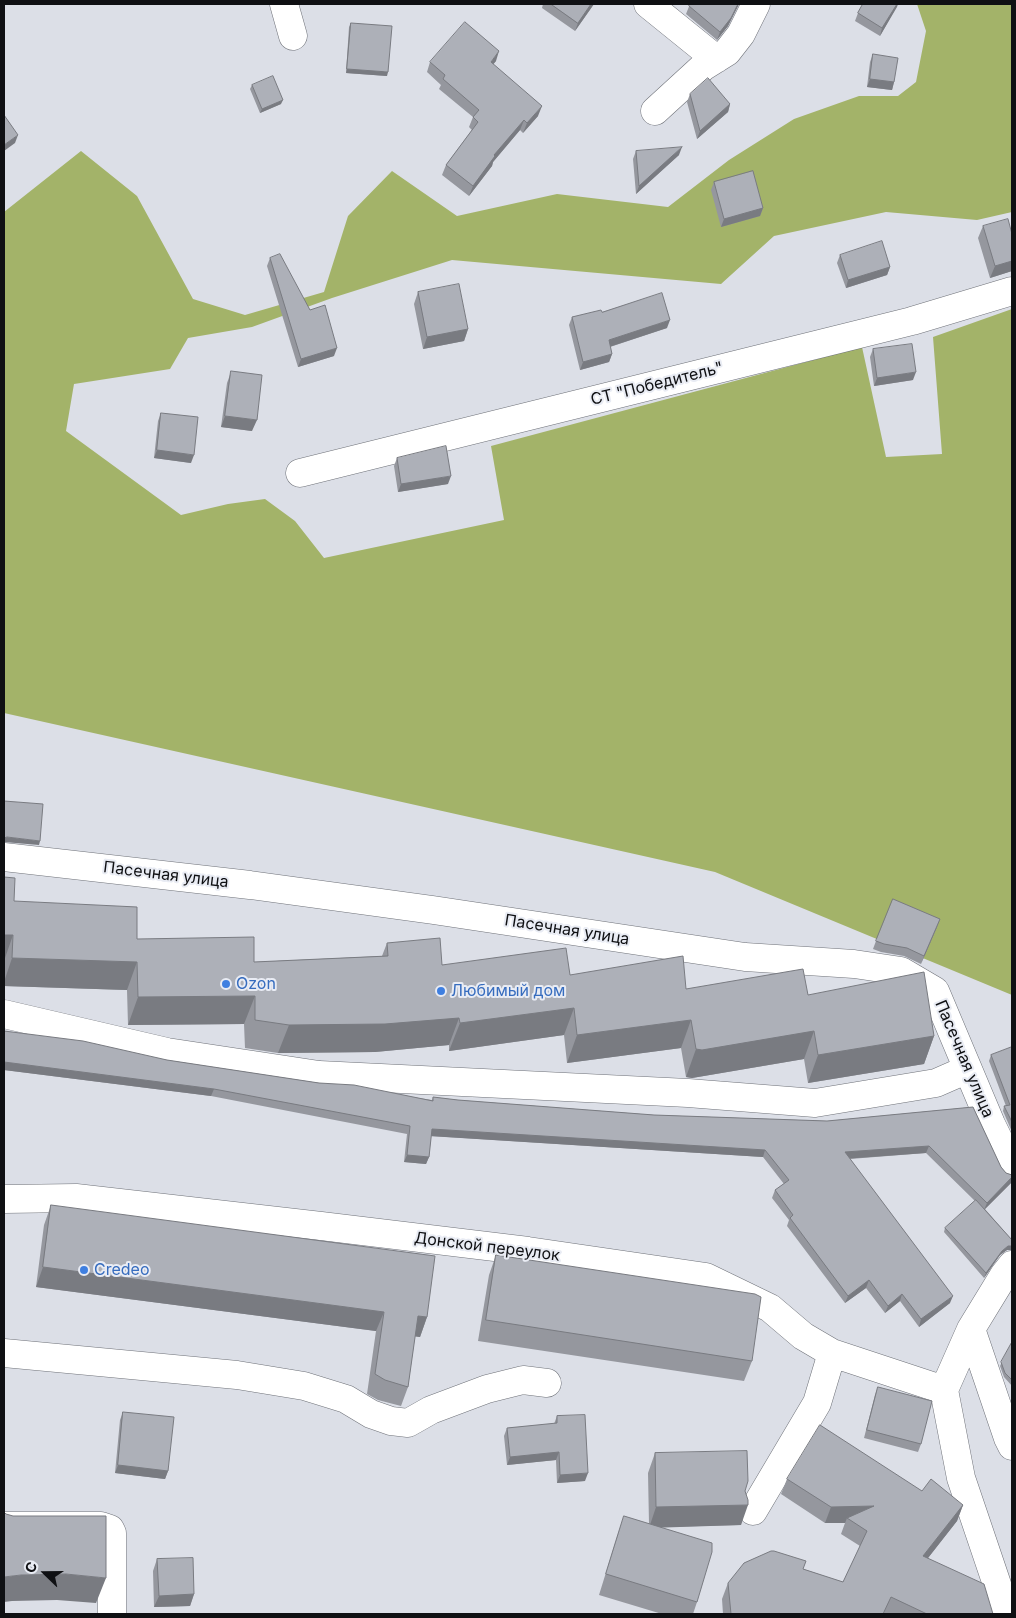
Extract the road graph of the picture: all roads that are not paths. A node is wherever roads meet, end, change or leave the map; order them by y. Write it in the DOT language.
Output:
graph roads {
  1 [pos="284,4"];
  2 [pos="648,4"];
  3 [pos="756,4"];
  4 [pos="293,36"];
  5 [pos="716,59"];
  6 [pos="655,112"];
  7 [pos="1012,291"];
  8 [pos="300,473"];
  9 [pos="4,857"];
  10 [pos="4,1014"];
  11 [pos="968,1069"];
  12 [pos="1012,1167"];
  13 [pos="4,1200"];
  14 [pos="1012,1265"];
  15 [pos="971,1329"];
  16 [pos="832,1352"];
  17 [pos="4,1353"];
  18 [pos="547,1383"];
  19 [pos="944,1390"];
  20 [pos="1012,1446"];
  21 [pos="753,1511"];
  22 [pos="4,1526"];
  23 [pos="112,1614"];
  24 [pos="1007,1614"];
  1 -- 4 [label="street"];
  2 -- 5 [label="street"];
  3 -- 5 [label="street"];
  5 -- 6 [label="street"];
  7 -- 8 [label="street, СТ \"Победитель\""];
  9 -- 11 [label="street, Пасечная улица"];
  10 -- 11 [label="street"];
  11 -- 12 [label="street, Пасечная улица"];
  13 -- 16 [label="street, Донской переулок"];
  14 -- 15 [label="street"];
  15 -- 19 [label="street"];
  15 -- 20 [label="street"];
  16 -- 19 [label="street, Донской переулок"];
  16 -- 21 [label="street"];
  17 -- 18 [label="street"];
  19 -- 24 [label="street"];
  22 -- 23 [label="street"];
}
